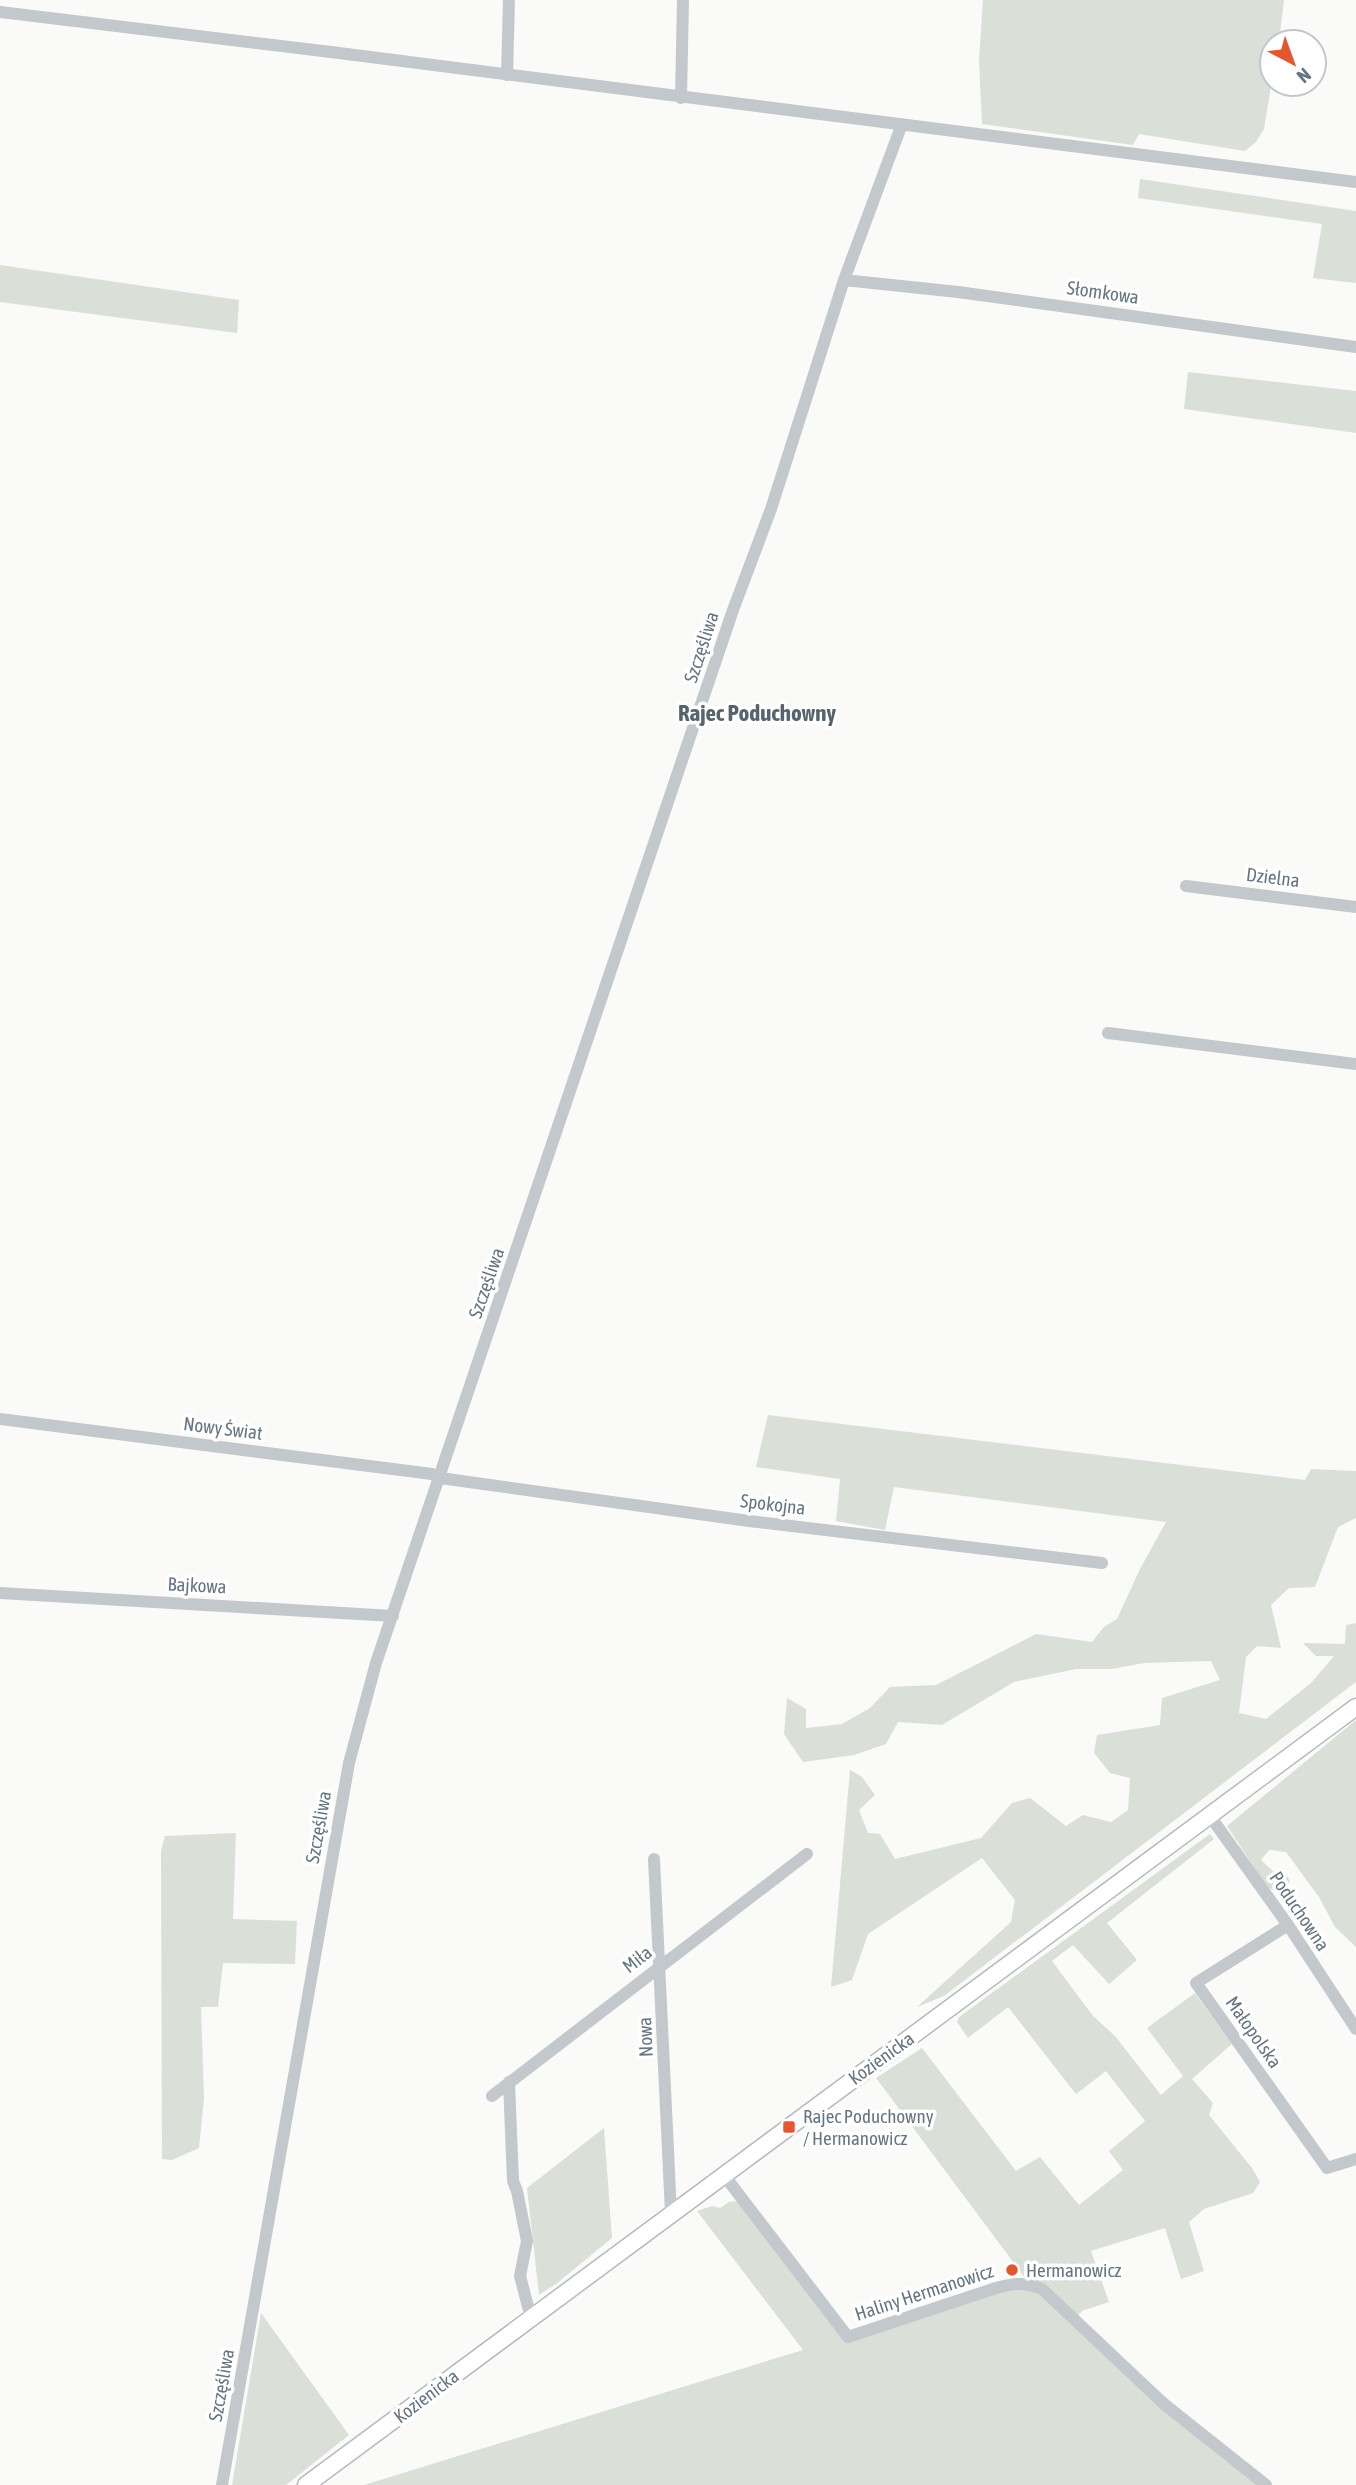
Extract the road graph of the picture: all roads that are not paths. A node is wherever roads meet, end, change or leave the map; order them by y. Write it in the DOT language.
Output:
graph roads {
  1 [pos="509,0"];
  2 [pos="683,0"];
  3 [pos="0,12"];
  4 [pos="507,75"];
  5 [pos="681,97"];
  6 [pos="902,124"];
  7 [pos="1356,183"];
  8 [pos="845,280"];
  9 [pos="1356,347"];
  10 [pos="1186,886"];
  11 [pos="1356,906"];
  12 [pos="1108,1033"];
  13 [pos="1356,1064"];
  14 [pos="0,1419"];
  15 [pos="440,1478"];
  16 [pos="1102,1563"];
  17 [pos="0,1592"];
  18 [pos="393,1616"];
  19 [pos="1356,1707"];
  20 [pos="1210,1816"];
  21 [pos="807,1854"];
  22 [pos="654,1859"];
  23 [pos="1288,1925"];
  24 [pos="661,1965"];
  25 [pos="1356,2029"];
  26 [pos="509,2082"];
  27 [pos="492,2096"];
  28 [pos="1356,2159"];
  29 [pos="724,2175"];
  30 [pos="671,2213"];
  31 [pos="531,2318"];
  32 [pos="222,2485"];
  33 [pos="306,2485"];
  34 [pos="1266,2485"];
  1 -- 4 [label="street"];
  2 -- 5 [label="street"];
  3 -- 4 [label="street"];
  4 -- 5 [label="street"];
  5 -- 6 [label="street"];
  6 -- 7 [label="street"];
  6 -- 8 [label="street, Szczęśliwa"];
  8 -- 9 [label="street, Słomkowa"];
  8 -- 15 [label="street, Szczęśliwa"];
  10 -- 11 [label="street, Dzielna"];
  12 -- 13 [label="street"];
  14 -- 15 [label="street, Nowy Świat"];
  15 -- 16 [label="street, Spokojna"];
  15 -- 18 [label="street, Szczęśliwa"];
  17 -- 18 [label="street, Bajkowa"];
  18 -- 32 [label="street, Szczęśliwa"];
  19 -- 20 [label="main road, Kozienicka"];
  20 -- 23 [label="street, Poduchowna"];
  20 -- 29 [label="main road, Kozienicka"];
  21 -- 24 [label="street, Miła"];
  22 -- 24 [label="street, Nowa"];
  23 -- 25 [label="street, Poduchowna"];
  23 -- 28 [label="street, Małopolska"];
  24 -- 26 [label="street, Miła"];
  24 -- 30 [label="street, Nowa"];
  26 -- 27 [label="street, Miła"];
  26 -- 31 [label="street"];
  29 -- 30 [label="main road, Kozienicka"];
  29 -- 34 [label="street, Haliny Hermanowicz"];
  30 -- 31 [label="main road, Kozienicka"];
  31 -- 33 [label="main road, Kozienicka"];
}
